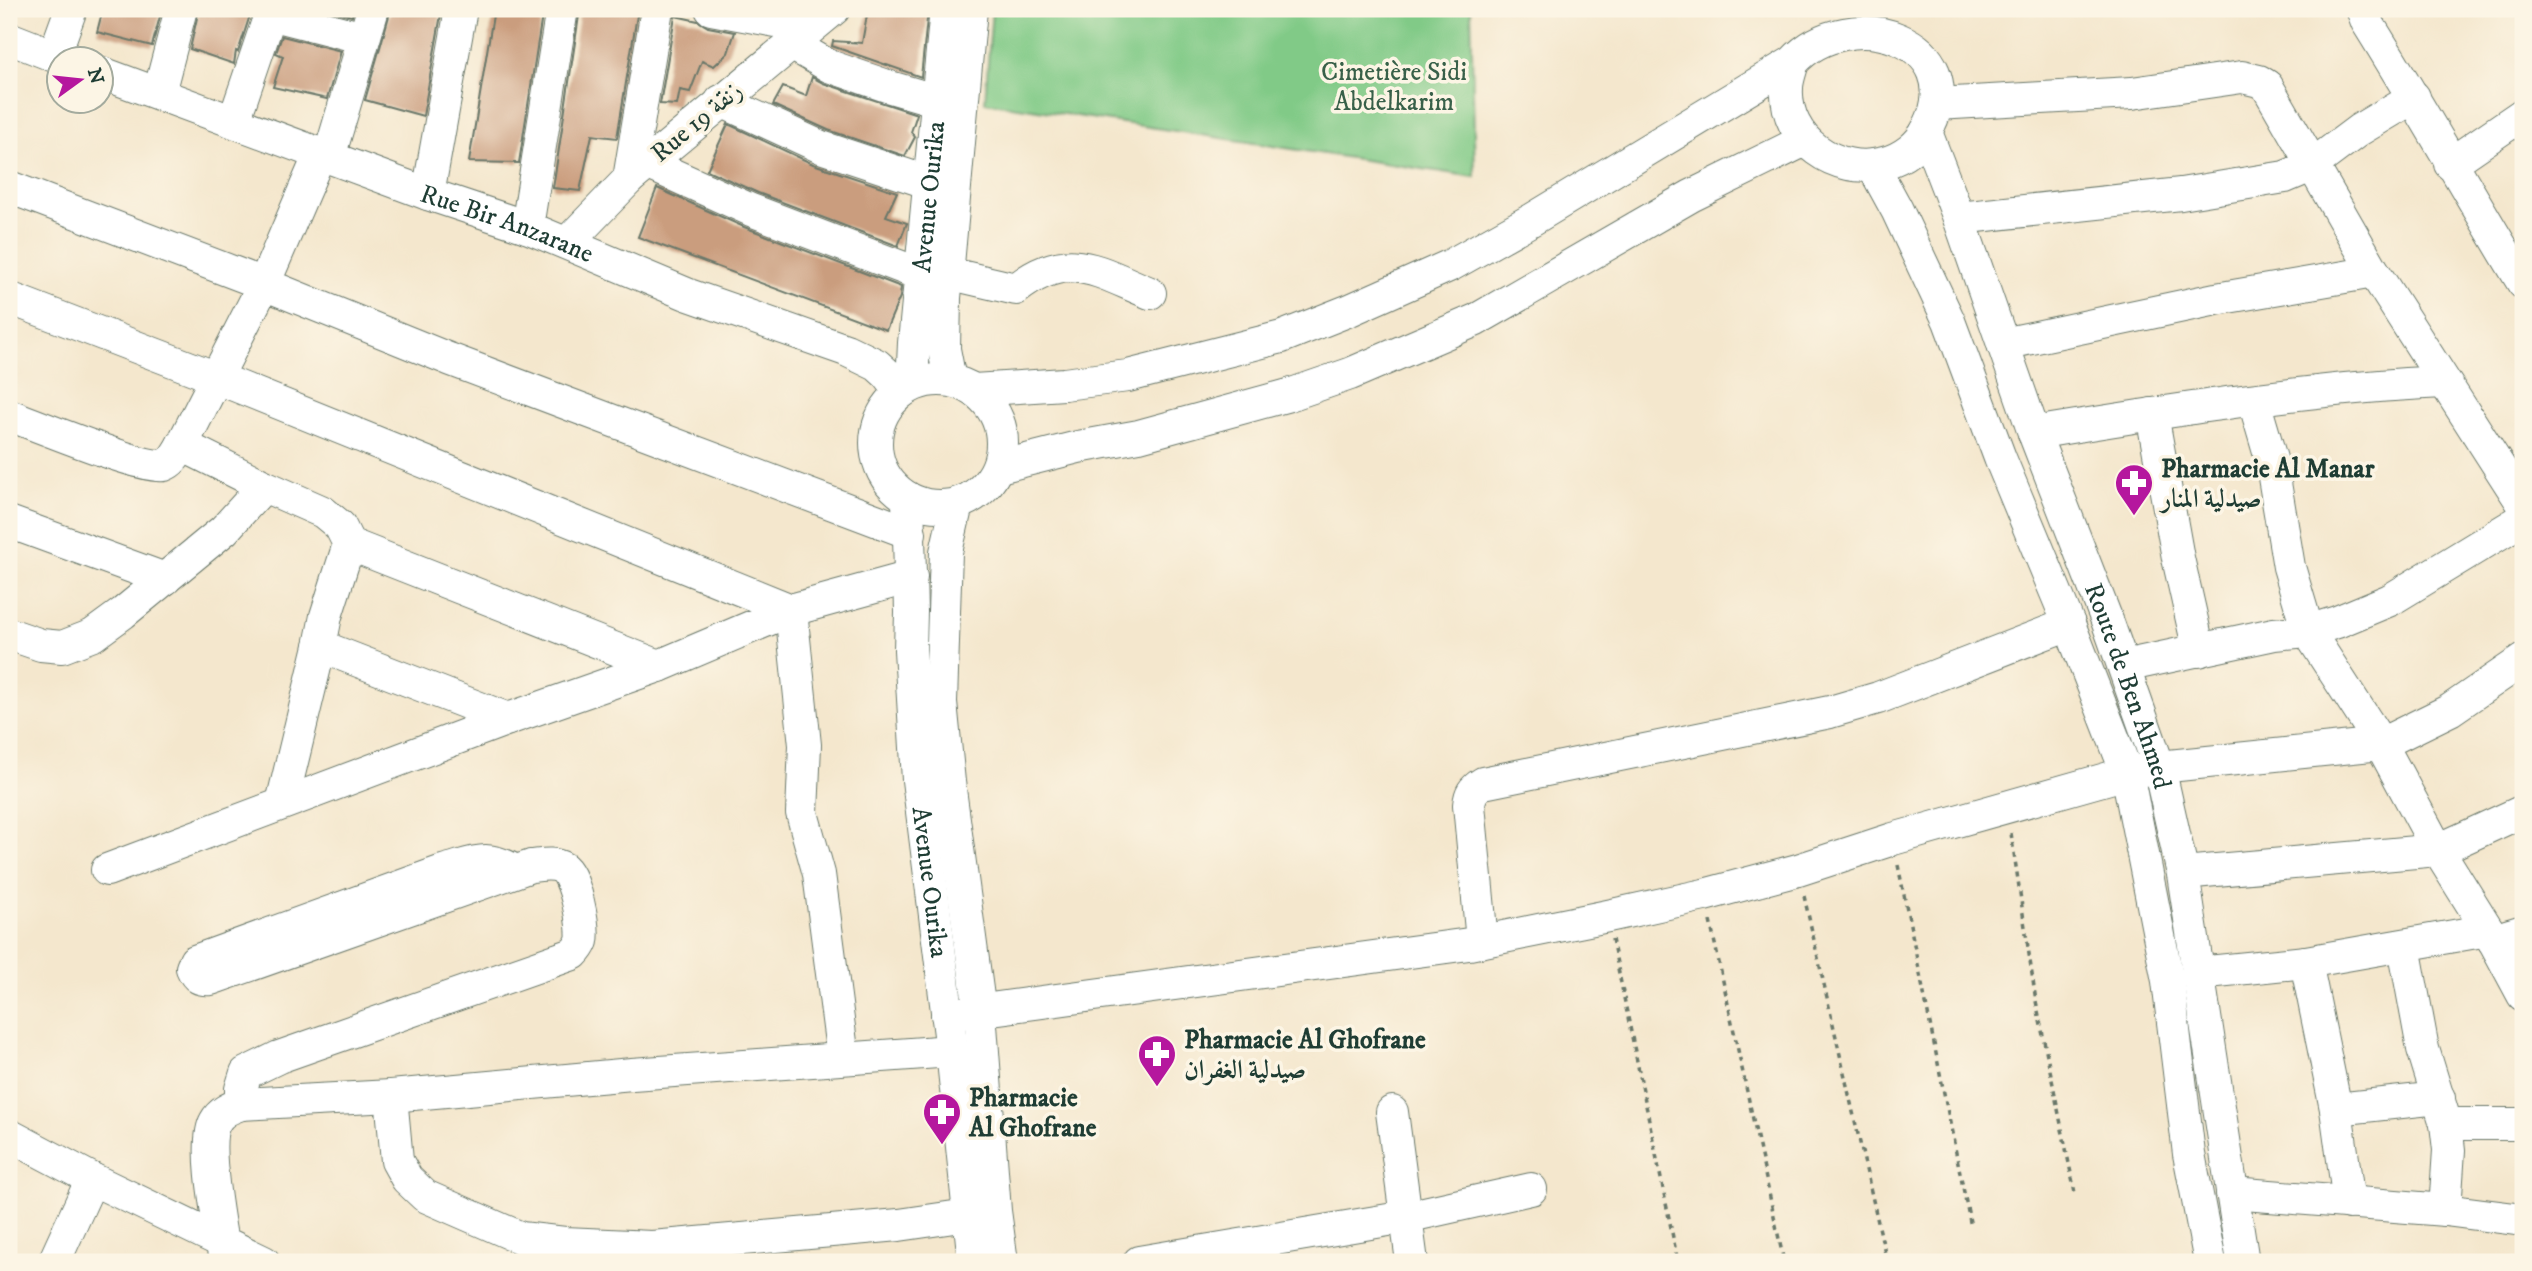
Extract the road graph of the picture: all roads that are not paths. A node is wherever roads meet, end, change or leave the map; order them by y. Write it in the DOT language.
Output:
graph roads {
  1 [pos="71,9"];
  2 [pos="181,9"];
  3 [pos="461,9"];
  4 [pos="562,9"];
  5 [pos="657,9"];
  6 [pos="711,9"];
  7 [pos="947,9"];
  8 [pos="971,9"];
  9 [pos="2362,9"];
  10 [pos="271,11"];
  11 [pos="1857,12"];
  12 [pos="1891,15"];
  13 [pos="368,23"];
  14 [pos="811,26"];
  15 [pos="9,38"];
  16 [pos="62,46"];
  17 [pos="46,53"];
  18 [pos="1793,62"];
  19 [pos="116,78"];
  20 [pos="159,93"];
  21 [pos="2414,96"];
  22 [pos="721,101"];
  23 [pos="938,101"];
  24 [pos="2523,114"];
  25 [pos="1931,118"];
  26 [pos="234,121"];
  27 [pos="1805,140"];
  28 [pos="325,155"];
  29 [pos="2451,164"];
  30 [pos="1873,166"];
  31 [pos="2311,166"];
  32 [pos="638,171"];
  33 [pos="930,183"];
  34 [pos="9,187"];
  35 [pos="428,194"];
  36 [pos="1959,218"];
  37 [pos="527,227"];
  38 [pos="567,243"];
  39 [pos="2374,272"];
  40 [pos="934,274"];
  41 [pos="2523,283"];
  42 [pos="264,284"];
  43 [pos="1150,293"];
  44 [pos="9,298"];
  45 [pos="2003,344"];
  46 [pos="217,378"];
  47 [pos="2444,382"];
  48 [pos="962,385"];
  49 [pos="907,388"];
  50 [pos="2254,401"];
  51 [pos="2152,414"];
  52 [pos="9,415"];
  53 [pos="2034,433"];
  54 [pos="181,445"];
  55 [pos="999,467"];
  56 [pos="264,486"];
  57 [pos="908,498"];
  58 [pos="957,504"];
  59 [pos="2523,504"];
  60 [pos="2523,520"];
  61 [pos="9,522"];
  62 [pos="910,533"];
  63 [pos="349,544"];
  64 [pos="911,577"];
  65 [pos="165,579"];
  66 [pos="791,610"];
  67 [pos="2069,624"];
  68 [pos="2308,631"];
  69 [pos="9,634"];
  70 [pos="320,646"];
  71 [pos="2199,651"];
  72 [pos="659,666"];
  73 [pos="2124,666"];
  74 [pos="2520,669"];
  75 [pos="508,719"];
  76 [pos="2381,744"];
  77 [pos="2159,766"];
  78 [pos="2127,773"];
  79 [pos="282,803"];
  80 [pos="2523,811"];
  81 [pos="2438,850"];
  82 [pos="107,870"];
  83 [pos="515,871"];
  84 [pos="2183,873"];
  85 [pos="2523,931"];
  86 [pos="2490,935"];
  87 [pos="1482,941"];
  88 [pos="2404,946"];
  89 [pos="2306,962"];
  90 [pos="2198,973"];
  91 [pos="2523,995"];
  92 [pos="980,1012"];
  93 [pos="947,1015"];
  94 [pos="952,1051"];
  95 [pos="843,1058"];
  96 [pos="391,1096"];
  97 [pos="241,1104"];
  98 [pos="2336,1110"];
  99 [pos="2442,1111"];
  100 [pos="1392,1112"];
  101 [pos="2523,1124"];
  102 [pos="9,1135"];
  103 [pos="92,1179"];
  104 [pos="1531,1189"];
  105 [pos="2232,1193"];
  106 [pos="2349,1203"];
  107 [pos="2445,1210"];
  108 [pos="981,1212"];
  109 [pos="1406,1217"];
  110 [pos="2523,1220"];
  111 [pos="223,1252"];
  112 [pos="652,1254"];
  113 [pos="54,1262"];
  114 [pos="264,1262"];
  115 [pos="974,1262"];
  116 [pos="1002,1262"];
  117 [pos="1139,1262"];
  118 [pos="1412,1262"];
  119 [pos="2210,1262"];
  120 [pos="2243,1262"];
  1 -- 16 [label="street"];
  2 -- 20 [label="street"];
  3 -- 35 [label="street"];
  4 -- 37 [label="street"];
  5 -- 32 [label="street"];
  6 -- 14 [label="street"];
  7 -- 23 [label="street, Avenue Ourika"];
  8 -- 40 [label="street, Avenue Ourika"];
  9 -- 21 [label="street"];
  10 -- 13 [label="street"];
  10 -- 26 [label="street"];
  11 -- 12 [label="street, Route de Ben Ahmed"];
  11 -- 18 [label="street, Route de Ben Ahmed"];
  12 -- 25 [label="street, Route de Ben Ahmed"];
  13 -- 28 [label="street"];
  14 -- 22 [label="street, Rue 19 زنقة"];
  14 -- 23 [label="street"];
  15 -- 17 [label="street"];
  18 -- 27 [label="street, Route de Ben Ahmed"];
  18 -- 48 [label="street"];
  19 -- 20 [label="street, Rue Bir Anzarane"];
  20 -- 26 [label="street, Rue Bir Anzarane"];
  21 -- 29 [label="street"];
  21 -- 31 [label="street"];
  22 -- 32 [label="street, Rue 19 زنقة"];
  22 -- 33 [label="street"];
  23 -- 33 [label="street, Avenue Ourika"];
  24 -- 29 [label="street"];
  25 -- 30 [label="street, Route de Ben Ahmed"];
  25 -- 31 [label="street"];
  25 -- 36 [label="street, Route de Ben Ahmed"];
  26 -- 28 [label="street, Rue Bir Anzarane"];
  27 -- 30 [label="street, Route de Ben Ahmed"];
  27 -- 55 [label="street"];
  28 -- 35 [label="street, Rue Bir Anzarane"];
  28 -- 42 [label="street"];
  29 -- 41 [label="street"];
  30 -- 67 [label="street, Route de Ben Ahmed"];
  31 -- 36 [label="street"];
  31 -- 39 [label="street"];
  32 -- 38 [label="street, Rue 19 زنقة"];
  32 -- 40 [label="street"];
  33 -- 40 [label="street, Avenue Ourika"];
  34 -- 42 [label="street"];
  35 -- 37 [label="street, Rue Bir Anzarane"];
  36 -- 45 [label="street, Route de Ben Ahmed"];
  37 -- 38 [label="street, Rue Bir Anzarane"];
  38 -- 49 [label="street, Rue Bir Anzarane"];
  39 -- 45 [label="street"];
  39 -- 47 [label="street"];
  40 -- 43 [label="street"];
  40 -- 48 [label="street, Avenue Ourika"];
  40 -- 49 [label="street, Avenue Ourika"];
  42 -- 46 [label="street"];
  42 -- 62 [label="street"];
  44 -- 46 [label="street"];
  45 -- 53 [label="street, Route de Ben Ahmed"];
  46 -- 54 [label="street"];
  46 -- 66 [label="street"];
  47 -- 50 [label="street"];
  47 -- 59 [label="street"];
  48 -- 49 [label="street"];
  48 -- 55 [label="street"];
  49 -- 57 [label="street"];
  50 -- 51 [label="street"];
  50 -- 68 [label="street"];
  51 -- 53 [label="street"];
  51 -- 71 [label="street"];
  52 -- 54 [label="street"];
  53 -- 73 [label="street, Route de Ben Ahmed"];
  54 -- 56 [label="street"];
  55 -- 58 [label="street"];
  56 -- 63 [label="street"];
  56 -- 65 [label="street"];
  57 -- 58 [label="street"];
  57 -- 62 [label="street, Avenue Ourika"];
  58 -- 92 [label="street, Avenue Ourika"];
  60 -- 68 [label="street"];
  61 -- 65 [label="street"];
  62 -- 64 [label="street, Avenue Ourika"];
  63 -- 70 [label="street"];
  63 -- 72 [label="street"];
  64 -- 66 [label="street"];
  64 -- 93 [label="street, Avenue Ourika"];
  65 -- 69 [label="street"];
  66 -- 72 [label="street"];
  66 -- 95 [label="street"];
  67 -- 78 [label="street, Route de Ben Ahmed"];
  67 -- 87 [label="street"];
  68 -- 71 [label="street"];
  68 -- 76 [label="street"];
  70 -- 75 [label="street"];
  70 -- 79 [label="street"];
  71 -- 73 [label="street"];
  72 -- 75 [label="street"];
  73 -- 77 [label="street, Route de Ben Ahmed"];
  74 -- 76 [label="street"];
  75 -- 79 [label="street"];
  76 -- 77 [label="street"];
  76 -- 81 [label="street"];
  77 -- 78 [label="street"];
  77 -- 84 [label="street, Route de Ben Ahmed"];
  78 -- 87 [label="street"];
  78 -- 119 [label="street, Route de Ben Ahmed"];
  79 -- 82 [label="street"];
  80 -- 81 [label="street"];
  81 -- 84 [label="street"];
  81 -- 86 [label="street"];
  83 -- 83 [label="street"];
  83 -- 97 [label="street"];
  84 -- 90 [label="street, Route de Ben Ahmed"];
  85 -- 86 [label="street"];
  86 -- 88 [label="street"];
  86 -- 91 [label="street"];
  87 -- 92 [label="street"];
  88 -- 89 [label="street"];
  88 -- 99 [label="street"];
  89 -- 90 [label="street"];
  89 -- 98 [label="street"];
  90 -- 105 [label="street, Route de Ben Ahmed"];
  92 -- 93 [label="street"];
  92 -- 108 [label="street, Avenue Ourika"];
  93 -- 94 [label="street, Avenue Ourika"];
  94 -- 95 [label="street"];
  94 -- 108 [label="street, Avenue Ourika"];
  95 -- 96 [label="street"];
  96 -- 97 [label="street"];
  96 -- 112 [label="street"];
  97 -- 111 [label="street"];
  98 -- 99 [label="street"];
  98 -- 106 [label="street"];
  99 -- 101 [label="street"];
  99 -- 107 [label="street"];
  100 -- 109 [label="street"];
  102 -- 103 [label="street"];
  103 -- 111 [label="street"];
  103 -- 113 [label="street"];
  104 -- 109 [label="street"];
  105 -- 106 [label="street"];
  105 -- 120 [label="street, Route de Ben Ahmed"];
  106 -- 107 [label="street"];
  107 -- 110 [label="street"];
  108 -- 112 [label="street"];
  108 -- 115 [label="street, Avenue Ourika"];
  108 -- 116 [label="street, Avenue Ourika"];
  109 -- 117 [label="street"];
  109 -- 118 [label="street"];
  111 -- 114 [label="street"];
}
